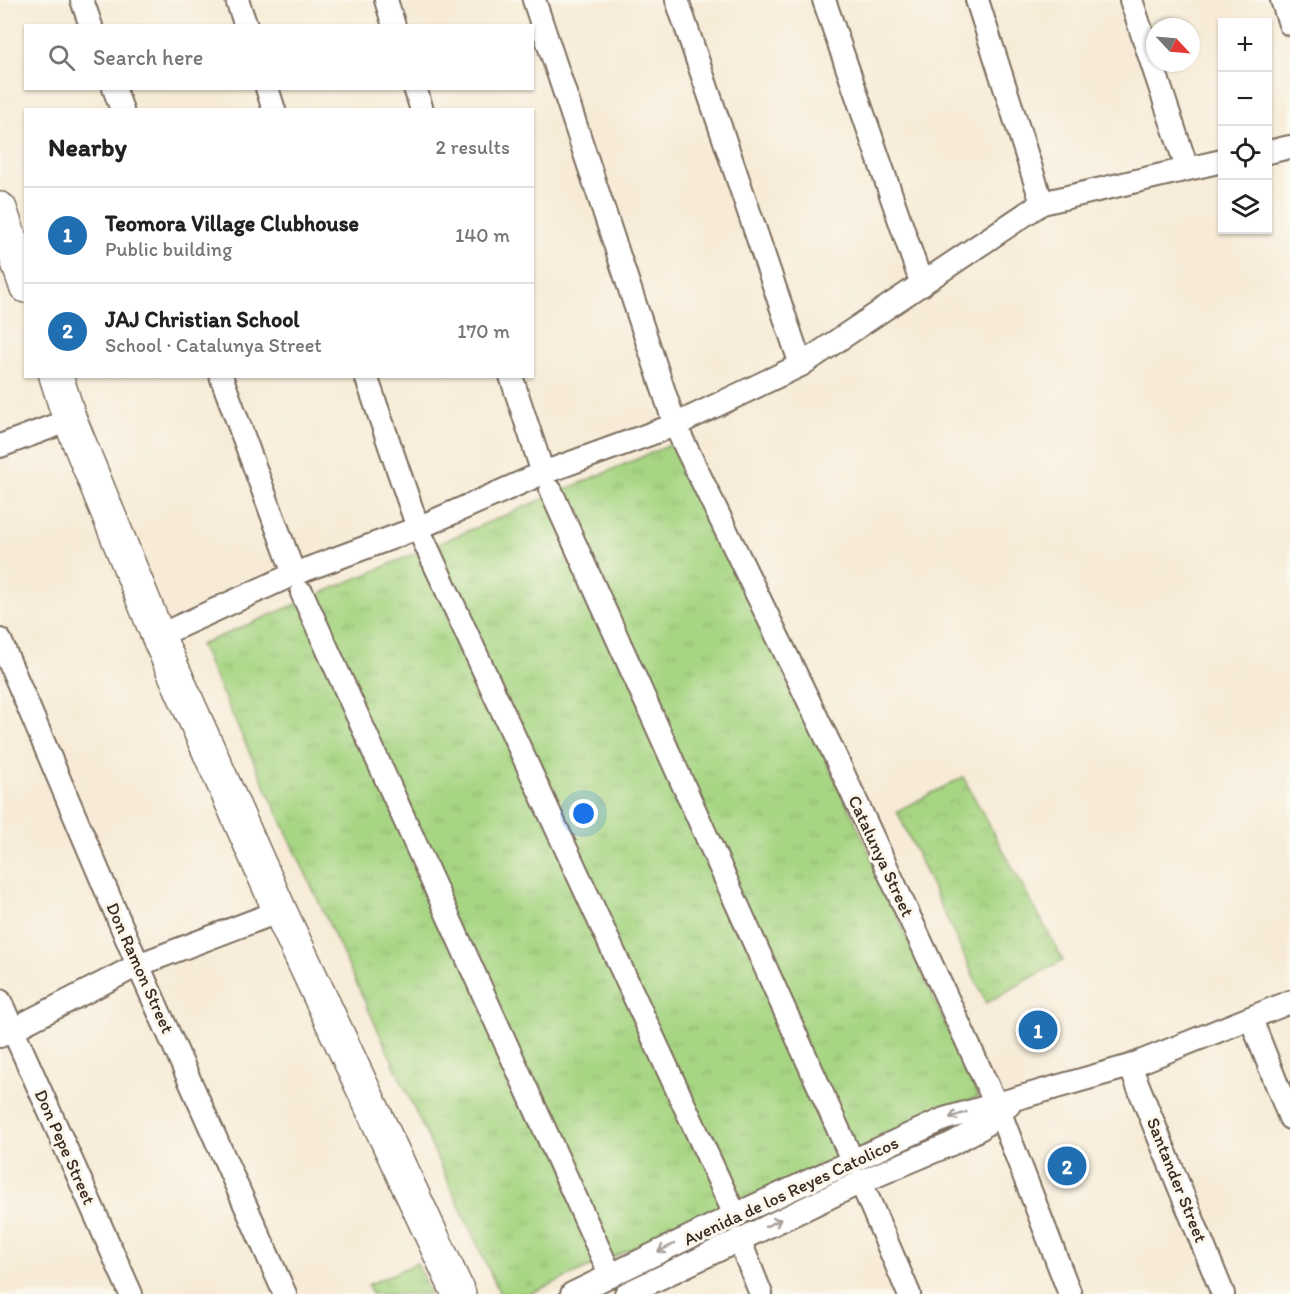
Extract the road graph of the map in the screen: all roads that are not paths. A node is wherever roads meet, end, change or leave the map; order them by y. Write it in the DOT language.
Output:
graph roads {
  1 [pos="82,0"];
  2 [pos="237,0"];
  3 [pos="386,0"];
  4 [pos="534,0"];
  5 [pos="677,0"];
  6 [pos="824,0"];
  7 [pos="977,0"];
  8 [pos="1131,0"];
  9 [pos="1282,0"];
  10 [pos="90,24"];
  11 [pos="245,24"];
  12 [pos="393,24"];
  13 [pos="1290,24"];
  14 [pos="115,90"];
  15 [pos="268,90"];
  16 [pos="416,90"];
  17 [pos="121,108"];
  18 [pos="273,108"];
  19 [pos="421,108"];
  20 [pos="1290,147"];
  21 [pos="1272,151"];
  22 [pos="1218,162"];
  23 [pos="1187,168"];
  24 [pos="1042,203"];
  25 [pos="0,209"];
  26 [pos="24,280"];
  27 [pos="922,285"];
  28 [pos="801,365"];
  29 [pos="57,378"];
  30 [pos="222,378"];
  31 [pos="367,378"];
  32 [pos="512,378"];
  33 [pos="70,420"];
  34 [pos="675,425"];
  35 [pos="0,446"];
  36 [pos="547,482"];
  37 [pos="421,535"];
  38 [pos="298,584"];
  39 [pos="158,636"];
  40 [pos="0,640"];
  41 [pos="280,911"];
  42 [pos="138,965"];
  43 [pos="0,1001"];
  44 [pos="1290,1002"];
  45 [pos="1251,1019"];
  46 [pos="6,1033"];
  47 [pos="1130,1066"];
  48 [pos="1003,1106"];
  49 [pos="1290,1118"];
  50 [pos="857,1172"];
  51 [pos="735,1215"];
  52 [pos="739,1239"];
  53 [pos="611,1276"];
  54 [pos="131,1294"];
  55 [pos="285,1294"];
  56 [pos="459,1294"];
  57 [pos="572,1294"];
  58 [pos="626,1294"];
  59 [pos="761,1294"];
  60 [pos="909,1294"];
  61 [pos="1070,1294"];
  62 [pos="1223,1294"];
  1 -- 10 [label="street"];
  2 -- 11 [label="street"];
  3 -- 12 [label="street"];
  4 -- 34 [label="street, Catalunya Street"];
  5 -- 28 [label="street"];
  6 -- 27 [label="street"];
  7 -- 24 [label="street"];
  8 -- 23 [label="street"];
  9 -- 13 [label="street"];
  14 -- 17 [label="street"];
  15 -- 18 [label="street"];
  16 -- 19 [label="street"];
  20 -- 21 [label="street"];
  22 -- 23 [label="street"];
  23 -- 24 [label="street"];
  24 -- 27 [label="street"];
  25 -- 26 [label="street"];
  27 -- 28 [label="street"];
  28 -- 34 [label="street"];
  29 -- 33 [label="street"];
  30 -- 38 [label="street"];
  31 -- 37 [label="street"];
  32 -- 36 [label="street"];
  33 -- 35 [label="street"];
  33 -- 39 [label="street"];
  34 -- 36 [label="street"];
  34 -- 48 [label="street, Catalunya Street"];
  36 -- 37 [label="street"];
  36 -- 50 [label="street"];
  37 -- 38 [label="street"];
  37 -- 51 [label="street"];
  38 -- 39 [label="street"];
  38 -- 53 [label="street"];
  39 -- 41 [label="street"];
  40 -- 42 [label="street, Don Ramon Street"];
  41 -- 42 [label="street"];
  41 -- 56 [label="street"];
  42 -- 46 [label="street"];
  42 -- 55 [label="street, Don Ramon Street"];
  43 -- 46 [label="street, Don Pepe Street"];
  44 -- 45 [label="street, Avenida de los Reyes Catolicos"];
  45 -- 47 [label="street, Avenida de los Reyes Catolicos"];
  45 -- 49 [label="street"];
  46 -- 54 [label="street, Don Pepe Street"];
  47 -- 48 [label="street, Avenida de los Reyes Catolicos"];
  47 -- 62 [label="street, Santander Street"];
  48 -- 50 [label="street, Avenida de los Reyes Catolicos"];
  48 -- 61 [label="street, Catalunya Street"];
  50 -- 51 [label="street, Avenida de los Reyes Catolicos"];
  52 -- 50 [label="street, Avenida de los Reyes Catolicos, one-way"];
  50 -- 60 [label="street"];
  51 -- 53 [label="street, Avenida de los Reyes Catolicos, one-way"];
  52 -- 58 [label="street, Avenida de los Reyes Catolicos"];
  52 -- 59 [label="street"];
  53 -- 57 [label="street, Avenida de los Reyes Catolicos"];
}
